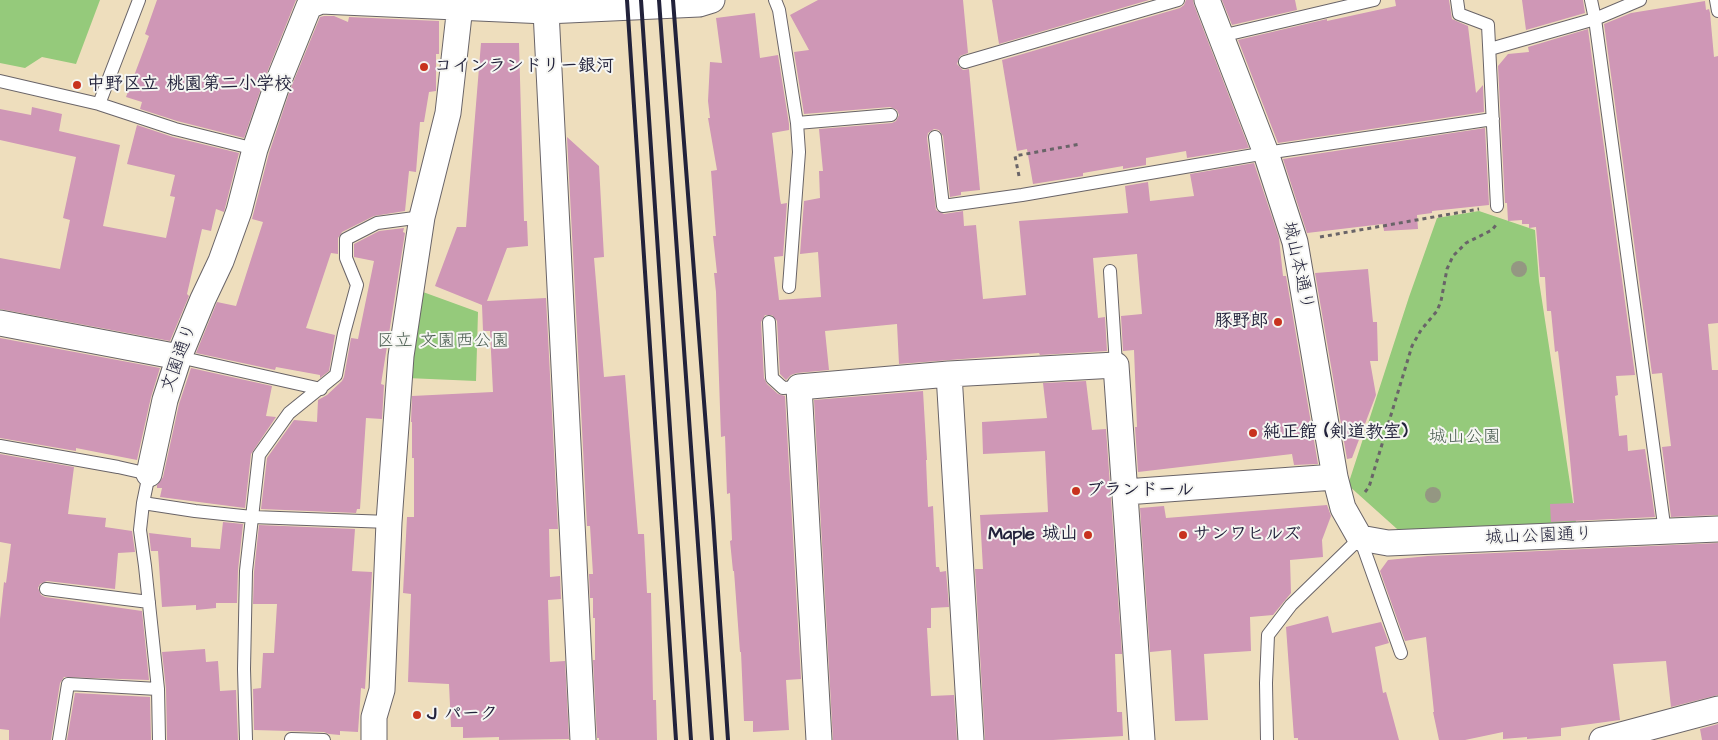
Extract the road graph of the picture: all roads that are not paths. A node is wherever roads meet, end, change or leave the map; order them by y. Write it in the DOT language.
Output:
graph roads {
  1 [pos="139,0"];
  2 [pos="712,0"];
  3 [pos="775,0"];
  4 [pos="1178,0"];
  5 [pos="1207,0"];
  6 [pos="1374,0"];
  7 [pos="1457,0"];
  8 [pos="1591,0"];
  9 [pos="1640,0"];
  10 [pos="1716,0"];
  11 [pos="321,1"];
  12 [pos="460,3"];
  13 [pos="546,11"];
  14 [pos="1718,11"];
  15 [pos="1595,19"];
  16 [pos="1221,36"];
  17 [pos="1490,49"];
  18 [pos="965,62"];
  19 [pos="0,81"];
  20 [pos="99,104"];
  21 [pos="891,115"];
  22 [pos="1493,119"];
  23 [pos="797,123"];
  24 [pos="935,137"];
  25 [pos="255,149"];
  26 [pos="1266,153"];
  27 [pos="1497,206"];
  28 [pos="422,218"];
  29 [pos="1110,271"];
  30 [pos="789,287"];
  31 [pos="769,322"];
  32 [pos="0,323"];
  33 [pos="179,357"];
  34 [pos="1116,365"];
  35 [pos="949,374"];
  36 [pos="798,387"];
  37 [pos="320,389"];
  38 [pos="0,446"];
  39 [pos="149,474"];
  40 [pos="1335,477"];
  41 [pos="1125,492"];
  42 [pos="143,503"];
  43 [pos="252,517"];
  44 [pos="389,522"];
  45 [pos="1718,529"];
  46 [pos="1665,532"];
  47 [pos="1360,538"];
  48 [pos="46,589"];
  49 [pos="149,602"];
  50 [pos="1401,653"];
  51 [pos="158,689"];
  52 [pos="1718,709"];
  53 [pos="291,739"];
  54 [pos="59,740"];
  55 [pos="160,740"];
  56 [pos="246,740"];
  57 [pos="324,740"];
  58 [pos="374,740"];
  59 [pos="583,740"];
  60 [pos="819,740"];
  61 [pos="971,740"];
  62 [pos="1142,740"];
  63 [pos="1267,740"];
  64 [pos="1602,740"];
  1 -- 20 [label="lane"];
  2 -- 13 [label="street"];
  3 -- 23 [label="lane"];
  4 -- 18 [label="lane"];
  5 -- 16 [label="street, 城山本通り"];
  6 -- 16 [label="lane"];
  7 -- 17 [label="lane"];
  8 -- 15 [label="lane"];
  9 -- 15 [label="lane"];
  10 -- 14 [label="lane"];
  11 -- 12 [label="street"];
  11 -- 25 [label="street, 文園通り"];
  12 -- 13 [label="street"];
  12 -- 28 [label="street"];
  13 -- 59 [label="street"];
  15 -- 17 [label="lane"];
  15 -- 46 [label="lane"];
  16 -- 26 [label="street, 城山本通り"];
  17 -- 22 [label="lane"];
  19 -- 20 [label="lane"];
  20 -- 25 [label="lane"];
  21 -- 23 [label="lane"];
  22 -- 26 [label="lane"];
  22 -- 27 [label="lane"];
  23 -- 30 [label="lane"];
  24 -- 26 [label="lane"];
  25 -- 33 [label="street, 文園通り"];
  26 -- 40 [label="street, 城山本通り"];
  28 -- 37 [label="lane"];
  28 -- 44 [label="street"];
  29 -- 34 [label="lane"];
  31 -- 36 [label="lane"];
  32 -- 33 [label="street"];
  33 -- 37 [label="lane"];
  33 -- 39 [label="street, 文園通り"];
  34 -- 35 [label="street"];
  34 -- 41 [label="street"];
  35 -- 36 [label="street"];
  35 -- 61 [label="street"];
  36 -- 60 [label="street"];
  37 -- 43 [label="lane"];
  38 -- 39 [label="lane"];
  39 -- 42 [label="lane, 文園通り"];
  40 -- 41 [label="street"];
  40 -- 47 [label="street, 城山本通り"];
  41 -- 62 [label="street"];
  42 -- 43 [label="lane"];
  42 -- 49 [label="lane, 文園通り"];
  43 -- 44 [label="lane"];
  43 -- 56 [label="lane"];
  44 -- 58 [label="street"];
  45 -- 46 [label="street, 城山公園通り"];
  46 -- 47 [label="street, 城山公園通り"];
  47 -- 50 [label="lane"];
  47 -- 63 [label="lane"];
  48 -- 49 [label="lane"];
  49 -- 51 [label="lane, 文園通り"];
  51 -- 54 [label="lane"];
  51 -- 55 [label="lane, 文園通り"];
  52 -- 64 [label="street"];
  53 -- 57 [label="lane"];
}
